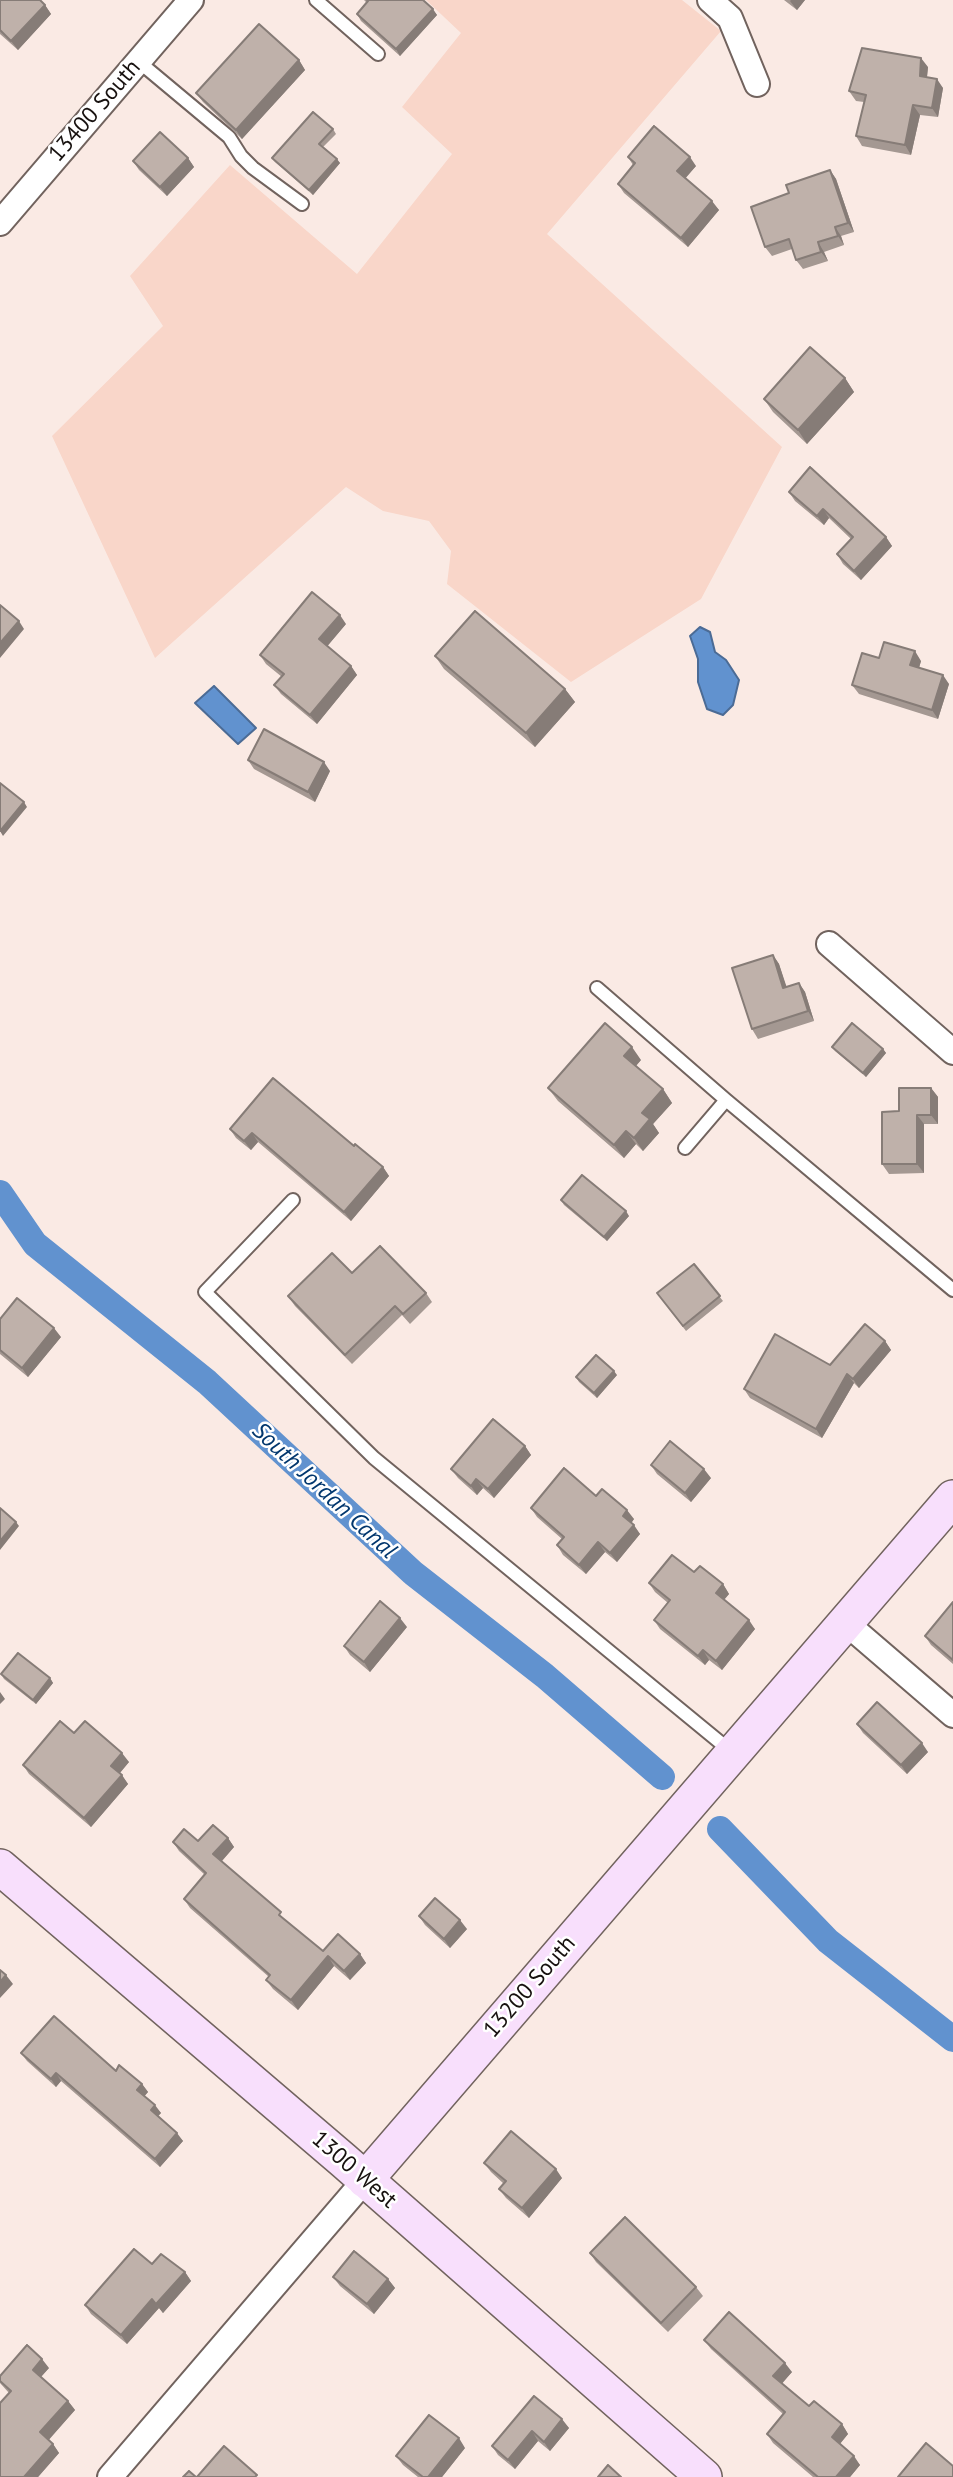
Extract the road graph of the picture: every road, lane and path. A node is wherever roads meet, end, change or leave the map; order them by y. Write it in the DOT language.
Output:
graph roads {
  1 [pos="191,0"];
  2 [pos="316,0"];
  3 [pos="710,0"];
  4 [pos="378,54"];
  5 [pos="138,61"];
  6 [pos="757,84"];
  7 [pos="302,204"];
  8 [pos="0,223"];
  9 [pos="829,944"];
  10 [pos="597,988"];
  11 [pos="953,1052"];
  12 [pos="726,1100"];
  13 [pos="685,1148"];
  14 [pos="293,1200"];
  15 [pos="953,1290"];
  16 [pos="953,1499"];
  17 [pos="846,1623"];
  18 [pos="953,1716"];
  19 [pos="733,1753"];
  20 [pos="0,1867"];
  21 [pos="365,2180"];
  22 [pos="110,2477"];
  23 [pos="704,2477"];
  1 -- 5 [label="street, 13400 South"];
  2 -- 4 [label="lane"];
  3 -- 6 [label="street"];
  5 -- 7 [label="lane"];
  5 -- 8 [label="street, 13400 South"];
  9 -- 11 [label="street"];
  10 -- 12 [label="lane"];
  12 -- 13 [label="lane"];
  12 -- 15 [label="lane"];
  14 -- 19 [label="lane"];
  16 -- 17 [label="street, 13200 South"];
  17 -- 18 [label="street"];
  17 -- 19 [label="street, 13200 South"];
  19 -- 21 [label="street, 13200 South"];
  20 -- 21 [label="street, 1300 West"];
  21 -- 22 [label="street, 13200 South"];
  21 -- 23 [label="street, 1300 West"];
}
